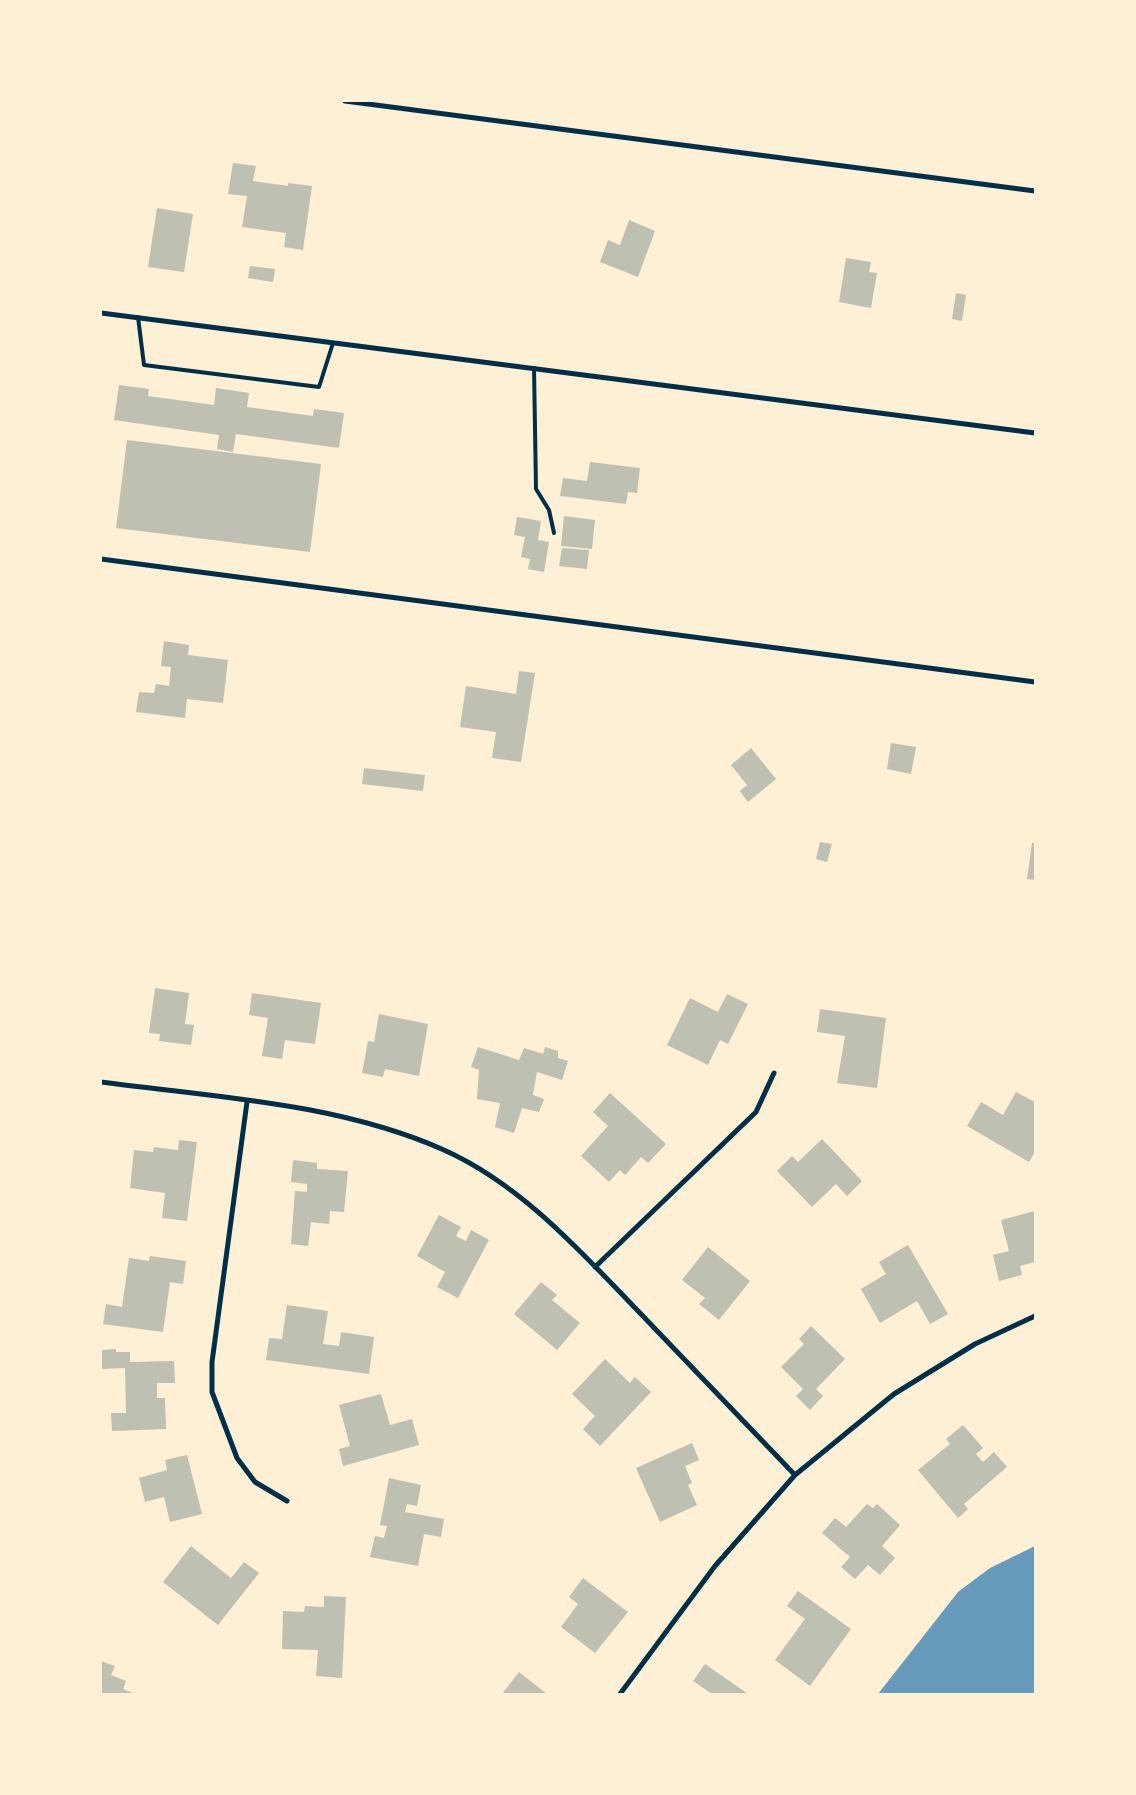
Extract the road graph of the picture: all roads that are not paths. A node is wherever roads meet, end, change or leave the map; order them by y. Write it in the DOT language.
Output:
graph roads {
  1 [pos="345,101"];
  2 [pos="1035,191"];
  3 [pos="101,313"];
  4 [pos="138,317"];
  5 [pos="333,343"];
  6 [pos="534,368"];
  7 [pos="1035,433"];
  8 [pos="554,533"];
  9 [pos="101,559"];
  10 [pos="1035,682"];
  11 [pos="774,1073"];
  12 [pos="101,1082"];
  13 [pos="247,1102"];
  14 [pos="595,1267"];
  15 [pos="1035,1316"];
  16 [pos="795,1475"];
  17 [pos="287,1501"];
  18 [pos="620,1694"];
  1 -- 2 [label="street"];
  3 -- 4 [label="street"];
  4 -- 5 [label="street"];
  4 -- 5 [label="lane"];
  5 -- 6 [label="street"];
  6 -- 7 [label="street"];
  6 -- 8 [label="lane"];
  9 -- 10 [label="street"];
  11 -- 14 [label="street"];
  12 -- 13 [label="street"];
  13 -- 14 [label="street"];
  13 -- 17 [label="street"];
  14 -- 16 [label="street"];
  15 -- 16 [label="street"];
  16 -- 18 [label="street"];
}
